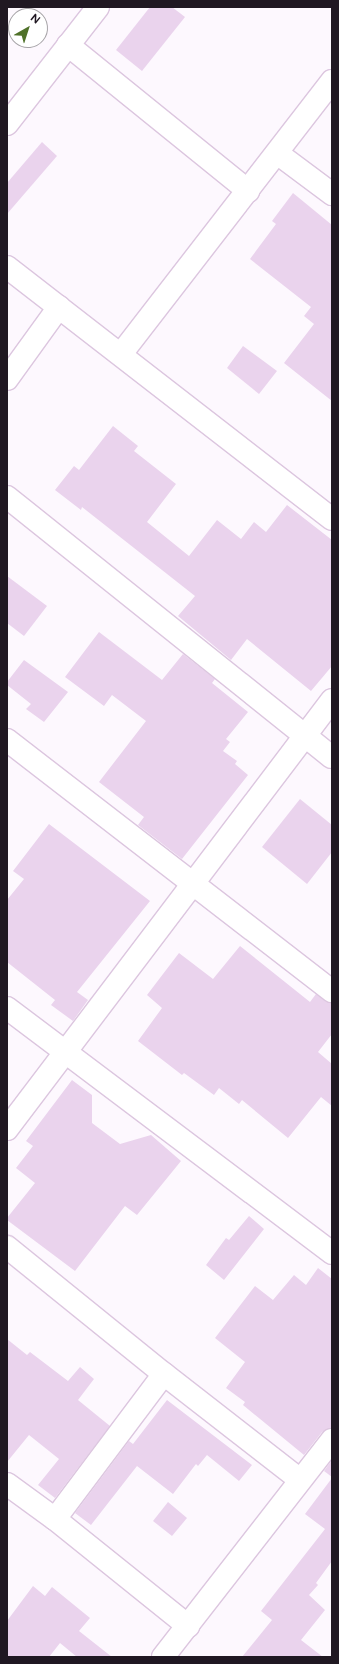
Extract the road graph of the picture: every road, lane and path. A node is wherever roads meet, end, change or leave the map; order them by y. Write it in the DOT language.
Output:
graph roads {
  1 [pos="98,7"];
  2 [pos="68,45"];
  3 [pos="332,81"];
  4 [pos="7,124"];
  5 [pos="277,153"];
  6 [pos="248,191"];
  7 [pos="332,194"];
  8 [pos="7,267"];
  9 [pos="59,307"];
  10 [pos="121,354"];
  11 [pos="7,379"];
  12 [pos="7,497"];
  13 [pos="332,519"];
  14 [pos="332,700"];
  15 [pos="305,735"];
  16 [pos="7,740"];
  17 [pos="332,757"];
  18 [pos="192,885"];
  19 [pos="332,991"];
  20 [pos="7,1008"];
  21 [pos="66,1052"];
  22 [pos="7,1129"];
  23 [pos="7,1247"];
  24 [pos="332,1253"];
  25 [pos="164,1374"];
  26 [pos="332,1440"];
  27 [pos="300,1480"];
  28 [pos="7,1484"];
  29 [pos="55,1519"];
  30 [pos="188,1626"];
  31 [pos="164,1657"];
  1 -- 2 [label="street"];
  2 -- 4 [label="street"];
  2 -- 6 [label="street"];
  3 -- 5 [label="street"];
  5 -- 6 [label="street"];
  5 -- 7 [label="street"];
  6 -- 10 [label="street"];
  8 -- 9 [label="street"];
  9 -- 10 [label="street"];
  9 -- 11 [label="street"];
  10 -- 13 [label="street"];
  12 -- 15 [label="street"];
  14 -- 15 [label="street"];
  15 -- 17 [label="street"];
  15 -- 18 [label="street"];
  16 -- 18 [label="street"];
  18 -- 19 [label="street"];
  18 -- 21 [label="street"];
  20 -- 21 [label="street"];
  21 -- 22 [label="street"];
  21 -- 24 [label="street"];
  23 -- 25 [label="street"];
  25 -- 27 [label="street"];
  25 -- 29 [label="street"];
  26 -- 27 [label="street"];
  27 -- 30 [label="street"];
  28 -- 29 [label="street"];
  29 -- 30 [label="street"];
  30 -- 31 [label="street"];
}
